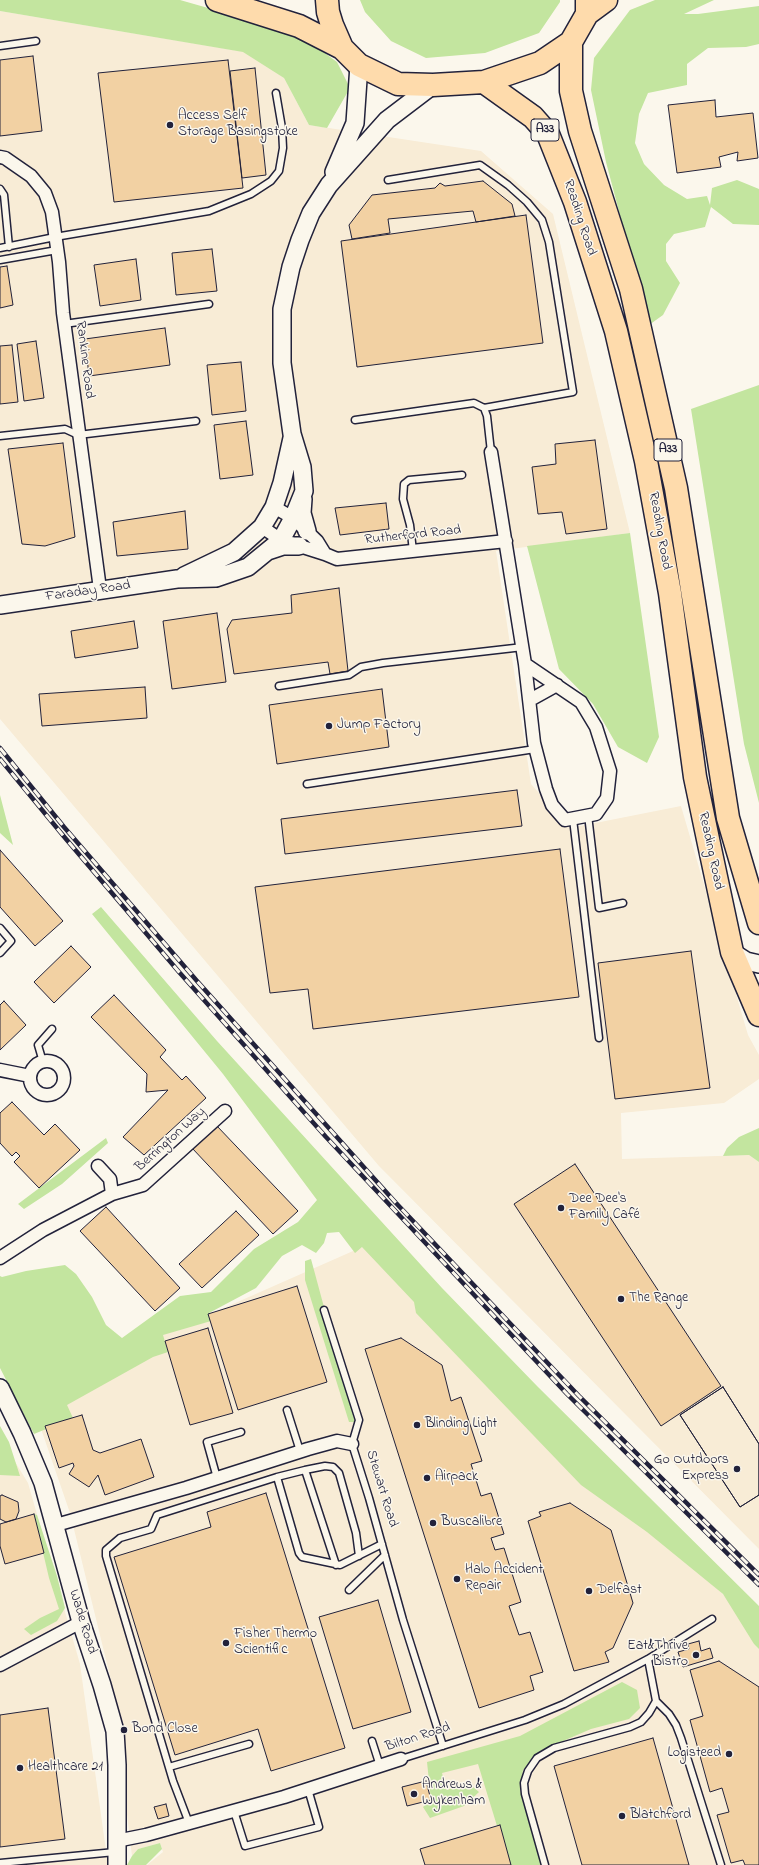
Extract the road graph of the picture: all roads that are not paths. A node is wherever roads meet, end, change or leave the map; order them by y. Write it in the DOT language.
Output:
graph roads {
  1 [pos="216,0"];
  2 [pos="327,0"];
  3 [pos="606,0"];
  4 [pos="587,7"];
  5 [pos="36,41"];
  6 [pos="571,42"];
  7 [pos="0,46"];
  8 [pos="342,48"];
  9 [pos="359,65"];
  10 [pos="484,82"];
  11 [pos="433,85"];
  12 [pos="276,92"];
  13 [pos="0,157"];
  14 [pos="388,180"];
  15 [pos="329,185"];
  16 [pos="0,189"];
  17 [pos="55,237"];
  18 [pos="9,246"];
  19 [pos="0,248"];
  20 [pos="57,250"];
  21 [pos="0,260"];
  22 [pos="209,304"];
  23 [pos="64,324"];
  24 [pos="484,408"];
  25 [pos="355,420"];
  26 [pos="196,421"];
  27 [pos="292,434"];
  28 [pos="78,435"];
  29 [pos="0,436"];
  30 [pos="491,452"];
  31 [pos="462,474"];
  32 [pos="304,491"];
  33 [pos="274,508"];
  34 [pos="293,518"];
  35 [pos="262,527"];
  36 [pos="303,539"];
  37 [pos="281,540"];
  38 [pos="506,541"];
  39 [pos="268,551"];
  40 [pos="413,551"];
  41 [pos="177,579"];
  42 [pos="100,589"];
  43 [pos="0,605"];
  44 [pos="523,647"];
  45 [pos="526,664"];
  46 [pos="558,685"];
  47 [pos="279,686"];
  48 [pos="530,700"];
  49 [pos="535,749"];
  50 [pos="307,784"];
  51 [pos="588,815"];
  52 [pos="573,818"];
  53 [pos="728,818"];
  54 [pos="759,888"];
  55 [pos="623,903"];
  56 [pos="759,923"];
  57 [pos="0,928"];
  58 [pos="732,952"];
  59 [pos="0,953"];
  60 [pos="759,964"];
  61 [pos="759,1016"];
  62 [pos="52,1029"];
  63 [pos="599,1038"];
  64 [pos="43,1062"];
  65 [pos="0,1070"];
  66 [pos="30,1076"];
  67 [pos="225,1111"];
  68 [pos="98,1166"];
  69 [pos="112,1194"];
  70 [pos="0,1258"];
  71 [pos="324,1310"];
  72 [pos="0,1388"];
  73 [pos="287,1410"];
  74 [pos="241,1432"];
  75 [pos="352,1444"];
  76 [pos="300,1451"];
  77 [pos="305,1470"];
  78 [pos="278,1477"];
  79 [pos="217,1478"];
  80 [pos="56,1525"];
  81 [pos="382,1544"];
  82 [pos="385,1554"];
  83 [pos="359,1556"];
  84 [pos="336,1565"];
  85 [pos="349,1590"];
  86 [pos="712,1619"];
  87 [pos="81,1622"];
  88 [pos="648,1659"];
  89 [pos="0,1665"];
  90 [pos="656,1701"];
  91 [pos="372,1741"];
  92 [pos="249,1744"];
  93 [pos="443,1746"];
  94 [pos="401,1759"];
  95 [pos="380,1766"];
  96 [pos="168,1767"];
  97 [pos="308,1789"];
  98 [pos="234,1811"];
  99 [pos="189,1823"];
  100 [pos="116,1853"];
  101 [pos="0,1862"];
  102 [pos="545,1865"];
  103 [pos="721,1865"];
  1 -- 8 [label="highway"];
  2 -- 8 [label="highway"];
  3 -- 4 [label="highway"];
  4 -- 6 [label="highway"];
  5 -- 7 [label="lane"];
  6 -- 10 [label="highway"];
  6 -- 53 [label="highway, Reading Road / A33"];
  8 -- 9 [label="highway"];
  9 -- 11 [label="highway"];
  9 -- 15 [label="street, Faraday Road"];
  10 -- 11 [label="highway"];
  10 -- 58 [label="highway, Reading Road / A33"];
  11 -- 15 [label="street, Faraday Road"];
  12 -- 17 [label="lane"];
  13 -- 17 [label="street, Rankine Road"];
  14 -- 24 [label="lane"];
  15 -- 27 [label="street, Faraday Road"];
  16 -- 18 [label="lane"];
  17 -- 18 [label="lane"];
  17 -- 20 [label="street, Rankine Road"];
  18 -- 19 [label="lane"];
  20 -- 21 [label="lane"];
  20 -- 23 [label="street, Rankine Road"];
  22 -- 23 [label="lane"];
  23 -- 28 [label="street, Rankine Road"];
  24 -- 25 [label="lane"];
  24 -- 30 [label="lane"];
  26 -- 28 [label="lane"];
  27 -- 32 [label="street, Faraday Road"];
  27 -- 33 [label="street, Faraday Road"];
  28 -- 29 [label="lane"];
  28 -- 42 [label="street, Rankine Road"];
  30 -- 38 [label="street"];
  31 -- 40 [label="lane"];
  32 -- 34 [label="street, Faraday Road"];
  32 -- 36 [label="street"];
  33 -- 34 [label="street, Rutherford Road"];
  33 -- 35 [label="street, Faraday Road"];
  34 -- 36 [label="street, Rutherford Road"];
  34 -- 37 [label="street, Faraday Road"];
  35 -- 37 [label="street, Rutherford Road"];
  35 -- 41 [label="street, Faraday Road"];
  36 -- 37 [label="street, Rutherford Road"];
  36 -- 39 [label="street"];
  36 -- 40 [label="street, Rutherford Road"];
  37 -- 39 [label="street, Faraday Road"];
  38 -- 40 [label="street, Rutherford Road"];
  38 -- 44 [label="street"];
  39 -- 41 [label="street, Faraday Road"];
  41 -- 42 [label="street, Faraday Road"];
  42 -- 43 [label="street, Faraday Road"];
  44 -- 45 [label="street"];
  44 -- 47 [label="lane"];
  45 -- 46 [label="street"];
  45 -- 48 [label="street"];
  46 -- 48 [label="street"];
  46 -- 51 [label="street"];
  48 -- 49 [label="street"];
  49 -- 50 [label="lane"];
  49 -- 52 [label="street"];
  51 -- 52 [label="street"];
  51 -- 55 [label="lane"];
  52 -- 63 [label="lane"];
  53 -- 54 [label="street"];
  53 -- 56 [label="highway, Reading Road / A33"];
  57 -- 59 [label="lane"];
  58 -- 60 [label="street"];
  58 -- 61 [label="highway, Reading Road / A33"];
  62 -- 64 [label="lane"];
  64 -- 66 [label="street"];
  64 -- 66 [label="street"];
  65 -- 66 [label="street"];
  67 -- 69 [label="street, Berrington Way"];
  68 -- 69 [label="street"];
  69 -- 70 [label="street, Berrington Way"];
  71 -- 75 [label="lane"];
  72 -- 80 [label="street, Wade Road"];
  73 -- 76 [label="lane"];
  74 -- 79 [label="lane"];
  75 -- 76 [label="street, Stewart Road"];
  75 -- 81 [label="lane, Stewart Road"];
  76 -- 79 [label="street, Stewart Road"];
  77 -- 78 [label="lane"];
  77 -- 83 [label="lane"];
  77 -- 84 [label="lane"];
  78 -- 84 [label="lane"];
  78 -- 96 [label="lane"];
  79 -- 80 [label="street, Stewart Road"];
  80 -- 87 [label="street, Wade Road"];
  81 -- 82 [label="lane, Stewart Road"];
  81 -- 83 [label="lane"];
  82 -- 85 [label="lane"];
  82 -- 93 [label="lane, Stewart Road"];
  83 -- 84 [label="lane"];
  86 -- 88 [label="lane, Bilton Road"];
  87 -- 89 [label="street"];
  87 -- 100 [label="street, Wade Road"];
  88 -- 90 [label="lane"];
  88 -- 93 [label="lane, Bilton Road"];
  90 -- 102 [label="lane"];
  90 -- 103 [label="lane"];
  91 -- 95 [label="lane"];
  92 -- 96 [label="lane"];
  93 -- 94 [label="lane, Bilton Road"];
  94 -- 95 [label="street, Bilton Road"];
  95 -- 97 [label="street, Bilton Road"];
  96 -- 99 [label="lane"];
  97 -- 98 [label="street, Bilton Road"];
  97 -- 98 [label="lane"];
  98 -- 99 [label="street, Bilton Road"];
  99 -- 100 [label="street, Bilton Road"];
  100 -- 101 [label="lane"];
}
